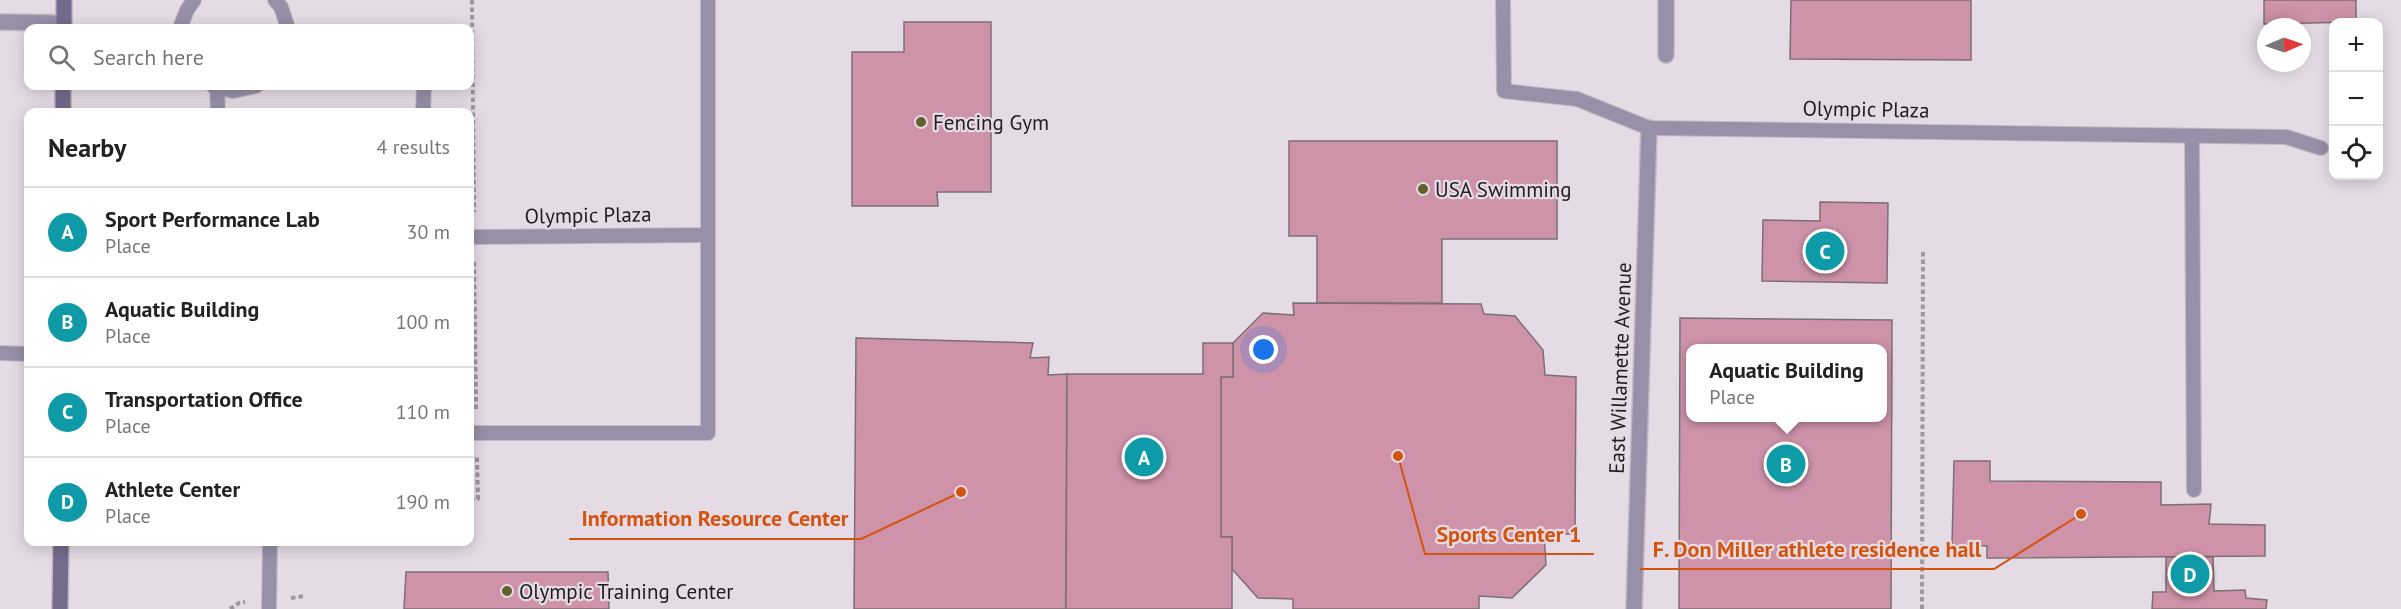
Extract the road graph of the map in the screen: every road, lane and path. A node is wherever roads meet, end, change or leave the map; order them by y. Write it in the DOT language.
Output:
graph roads {
  1 [pos="64,0"];
  2 [pos="194,0"];
  3 [pos="275,0"];
  4 [pos="708,0"];
  5 [pos="1503,0"];
  6 [pos="1666,0"];
  7 [pos="0,22"];
  8 [pos="32,24"];
  9 [pos="64,24"];
  10 [pos="182,24"];
  11 [pos="287,24"];
  12 [pos="1666,55"];
  13 [pos="63,90"];
  14 [pos="215,90"];
  15 [pos="424,90"];
  16 [pos="63,108"];
  17 [pos="218,108"];
  18 [pos="423,108"];
  19 [pos="1649,128"];
  20 [pos="2192,136"];
  21 [pos="2321,148"];
  22 [pos="708,235"];
  23 [pos="474,237"];
  24 [pos="1923,249"];
  25 [pos="0,353"];
  26 [pos="24,354"];
  27 [pos="474,433"];
  28 [pos="2194,490"];
  29 [pos="61,546"];
  30 [pos="270,546"];
  31 [pos="60,609"];
  32 [pos="269,609"];
  33 [pos="1634,609"];
  34 [pos="1922,609"];
  1 -- 9 [label="street"];
  2 -- 10 [label="lane"];
  3 -- 11 [label="lane"];
  4 -- 22 [label="lane"];
  5 -- 19 [label="lane, Olympic Plaza"];
  6 -- 12 [label="street"];
  7 -- 8 [label="street"];
  13 -- 16 [label="street"];
  14 -- 17 [label="lane"];
  15 -- 18 [label="lane"];
  19 -- 20 [label="lane, Olympic Plaza"];
  19 -- 33 [label="street, East Willamette Avenue"];
  20 -- 21 [label="lane, Olympic Plaza"];
  20 -- 28 [label="lane"];
  22 -- 23 [label="lane, Olympic Plaza"];
  22 -- 27 [label="lane"];
  24 -- 34 [label="path"];
  25 -- 26 [label="lane"];
  29 -- 31 [label="street"];
  30 -- 32 [label="lane"];
}
